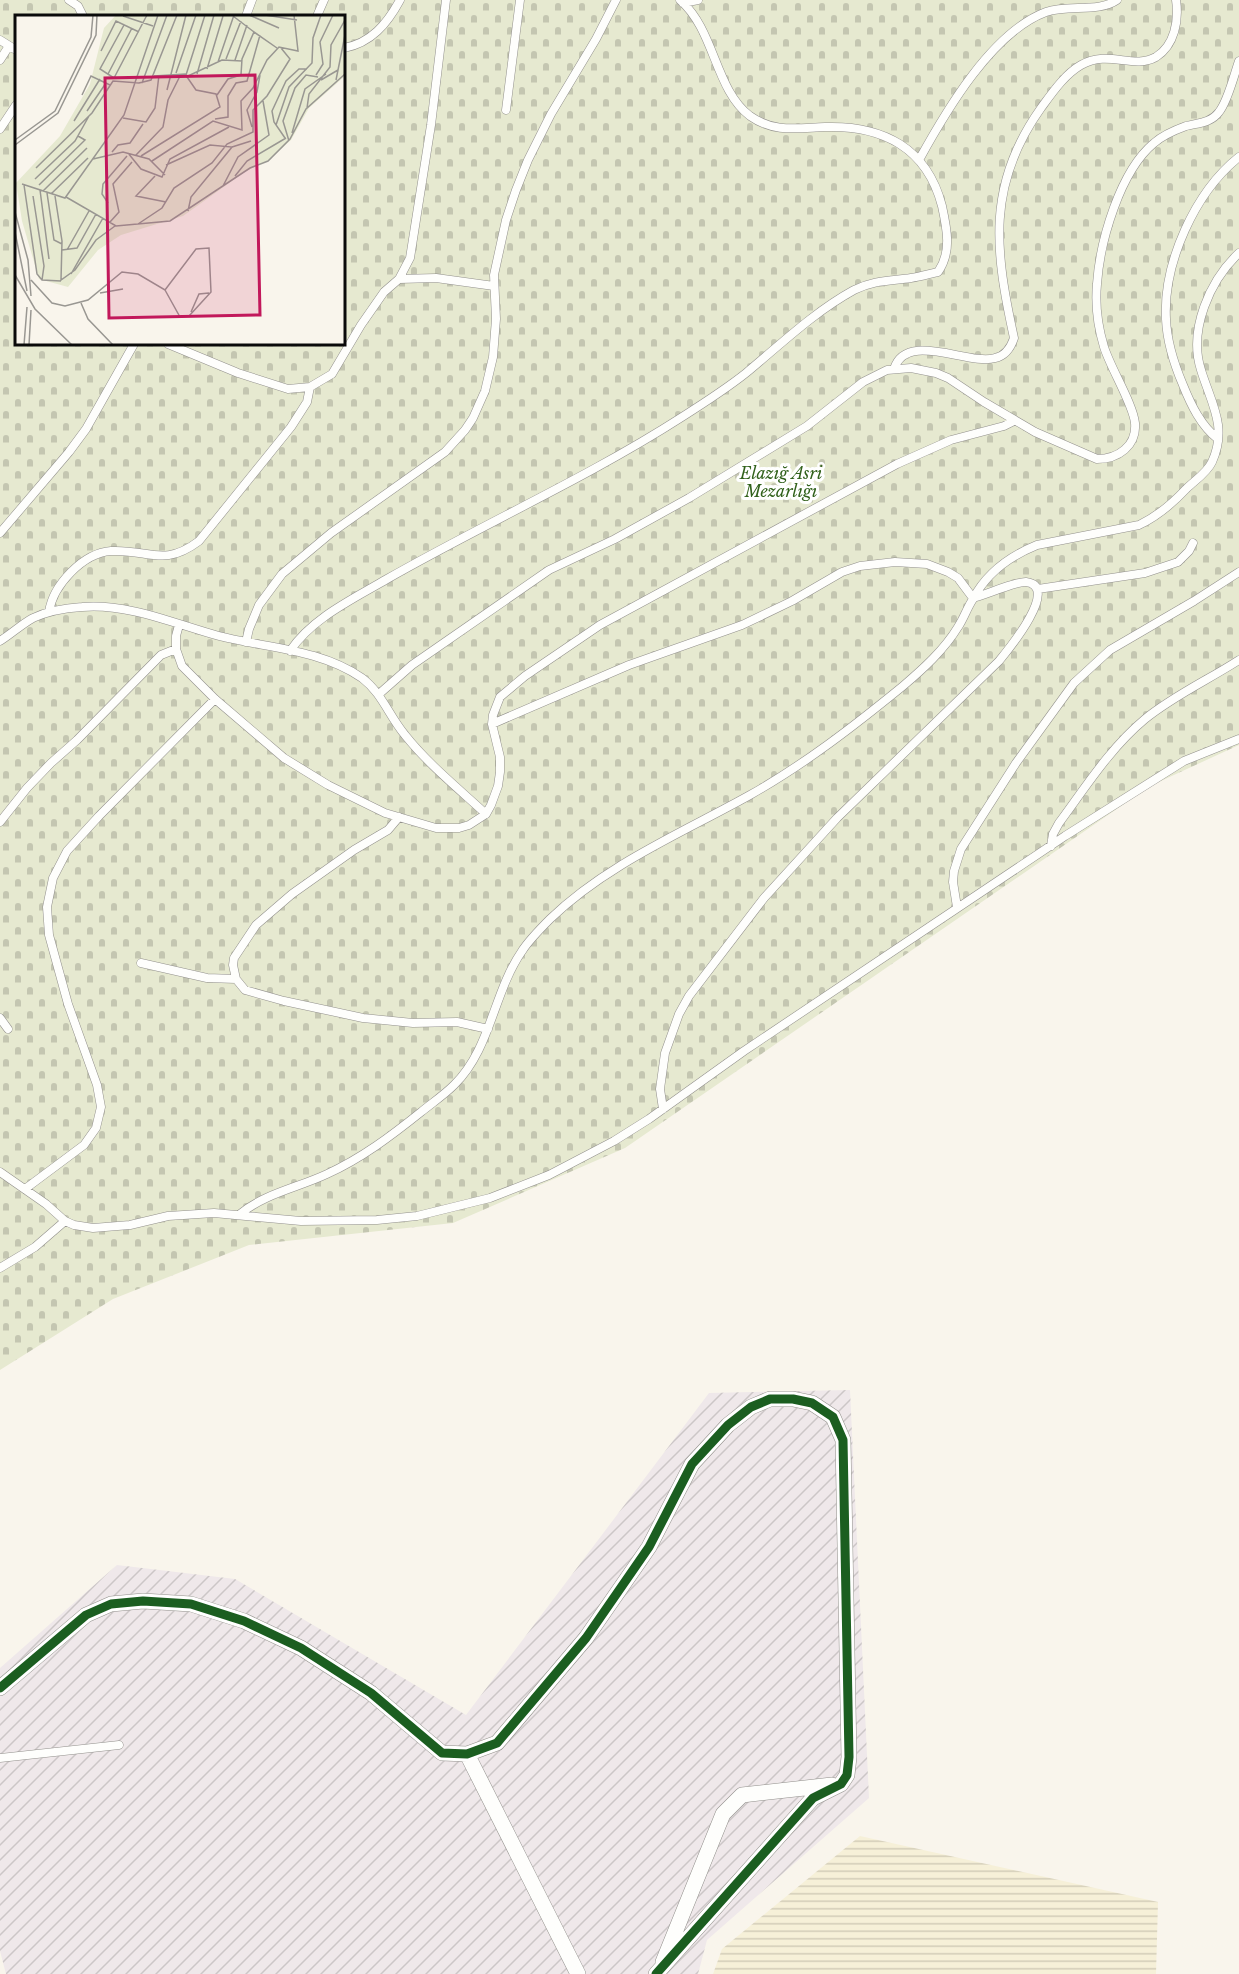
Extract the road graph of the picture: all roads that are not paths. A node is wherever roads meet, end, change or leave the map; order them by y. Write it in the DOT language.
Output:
graph roads {
  1 [pos="69,0"];
  2 [pos="252,0"];
  3 [pos="324,0"];
  4 [pos="400,0"];
  5 [pos="446,0"];
  6 [pos="520,0"];
  7 [pos="615,0"];
  8 [pos="698,0"];
  9 [pos="1117,0"];
  10 [pos="1176,0"];
  11 [pos="682,1"];
  12 [pos="80,3"];
  13 [pos="246,15"];
  14 [pos="317,15"];
  15 [pos="0,40"];
  16 [pos="13,48"];
  17 [pos="345,48"];
  18 [pos="0,60"];
  19 [pos="1239,62"];
  20 [pos="15,106"];
  21 [pos="506,110"];
  22 [pos="0,129"];
  23 [pos="1239,157"];
  24 [pos="919,160"];
  25 [pos="1239,253"];
  26 [pos="399,279"];
  27 [pos="494,286"];
  28 [pos="133,345"];
  29 [pos="170,345"];
  30 [pos="894,369"];
  31 [pos="310,387"];
  32 [pos="1014,421"];
  33 [pos="1218,438"];
  34 [pos="0,533"];
  35 [pos="1193,543"];
  36 [pos="1239,572"];
  37 [pos="1038,589"];
  38 [pos="973,598"];
  39 [pos="49,612"];
  40 [pos="179,625"];
  41 [pos="0,641"];
  42 [pos="246,642"];
  43 [pos="176,649"];
  44 [pos="290,651"];
  45 [pos="1239,660"];
  46 [pos="379,694"];
  47 [pos="215,699"];
  48 [pos="492,724"];
  49 [pos="1239,739"];
  50 [pos="486,814"];
  51 [pos="399,817"];
  52 [pos="0,822"];
  53 [pos="1051,846"];
  54 [pos="957,907"];
  55 [pos="141,963"];
  56 [pos="236,979"];
  57 [pos="0,1018"];
  58 [pos="8,1029"];
  59 [pos="488,1029"];
  60 [pos="663,1109"];
  61 [pos="0,1172"];
  62 [pos="25,1189"];
  63 [pos="240,1214"];
  64 [pos="65,1221"];
  65 [pos="0,1268"];
  66 [pos="0,1688"];
  67 [pos="119,1745"];
  68 [pos="467,1754"];
  69 [pos="0,1758"];
  70 [pos="841,1784"];
  71 [pos="657,1973"];
  72 [pos="578,1974"];
  1 -- 12 [label="lane"];
  2 -- 13 [label="lane"];
  3 -- 14 [label="lane"];
  4 -- 17 [label="lane"];
  5 -- 26 [label="lane"];
  6 -- 21 [label="lane"];
  7 -- 27 [label="lane"];
  8 -- 11 [label="lane"];
  9 -- 24 [label="lane"];
  10 -- 30 [label="lane"];
  11 -- 24 [label="lane"];
  15 -- 16 [label="lane"];
  16 -- 18 [label="lane"];
  19 -- 32 [label="lane"];
  20 -- 22 [label="lane"];
  23 -- 33 [label="lane"];
  24 -- 44 [label="lane"];
  25 -- 33 [label="lane"];
  26 -- 27 [label="lane"];
  26 -- 31 [label="lane"];
  27 -- 42 [label="lane"];
  28 -- 34 [label="lane"];
  29 -- 31 [label="lane"];
  30 -- 32 [label="lane"];
  30 -- 46 [label="lane"];
  31 -- 39 [label="lane"];
  32 -- 48 [label="lane"];
  33 -- 38 [label="lane"];
  35 -- 37 [label="lane"];
  36 -- 54 [label="lane"];
  37 -- 38 [label="lane"];
  37 -- 60 [label="lane"];
  38 -- 48 [label="lane"];
  38 -- 59 [label="lane"];
  39 -- 40 [label="lane"];
  39 -- 41 [label="lane"];
  40 -- 42 [label="lane"];
  40 -- 43 [label="lane"];
  42 -- 44 [label="lane"];
  43 -- 47 [label="lane"];
  43 -- 52 [label="lane"];
  44 -- 46 [label="lane"];
  45 -- 53 [label="lane"];
  46 -- 50 [label="lane"];
  47 -- 51 [label="lane"];
  47 -- 62 [label="lane"];
  48 -- 50 [label="lane"];
  49 -- 53 [label="lane"];
  50 -- 51 [label="lane"];
  51 -- 56 [label="lane"];
  53 -- 54 [label="lane"];
  54 -- 60 [label="lane"];
  55 -- 56 [label="lane"];
  56 -- 59 [label="lane"];
  57 -- 58 [label="lane"];
  59 -- 63 [label="lane"];
  60 -- 63 [label="lane"];
  61 -- 62 [label="lane"];
  62 -- 64 [label="lane"];
  63 -- 64 [label="lane"];
  64 -- 65 [label="lane"];
  66 -- 68 [label="street"];
  67 -- 69 [label="lane"];
  68 -- 70 [label="street"];
  68 -- 72 [label="street"];
  70 -- 71 [label="street"];
  70 -- 71 [label="street"];
}
